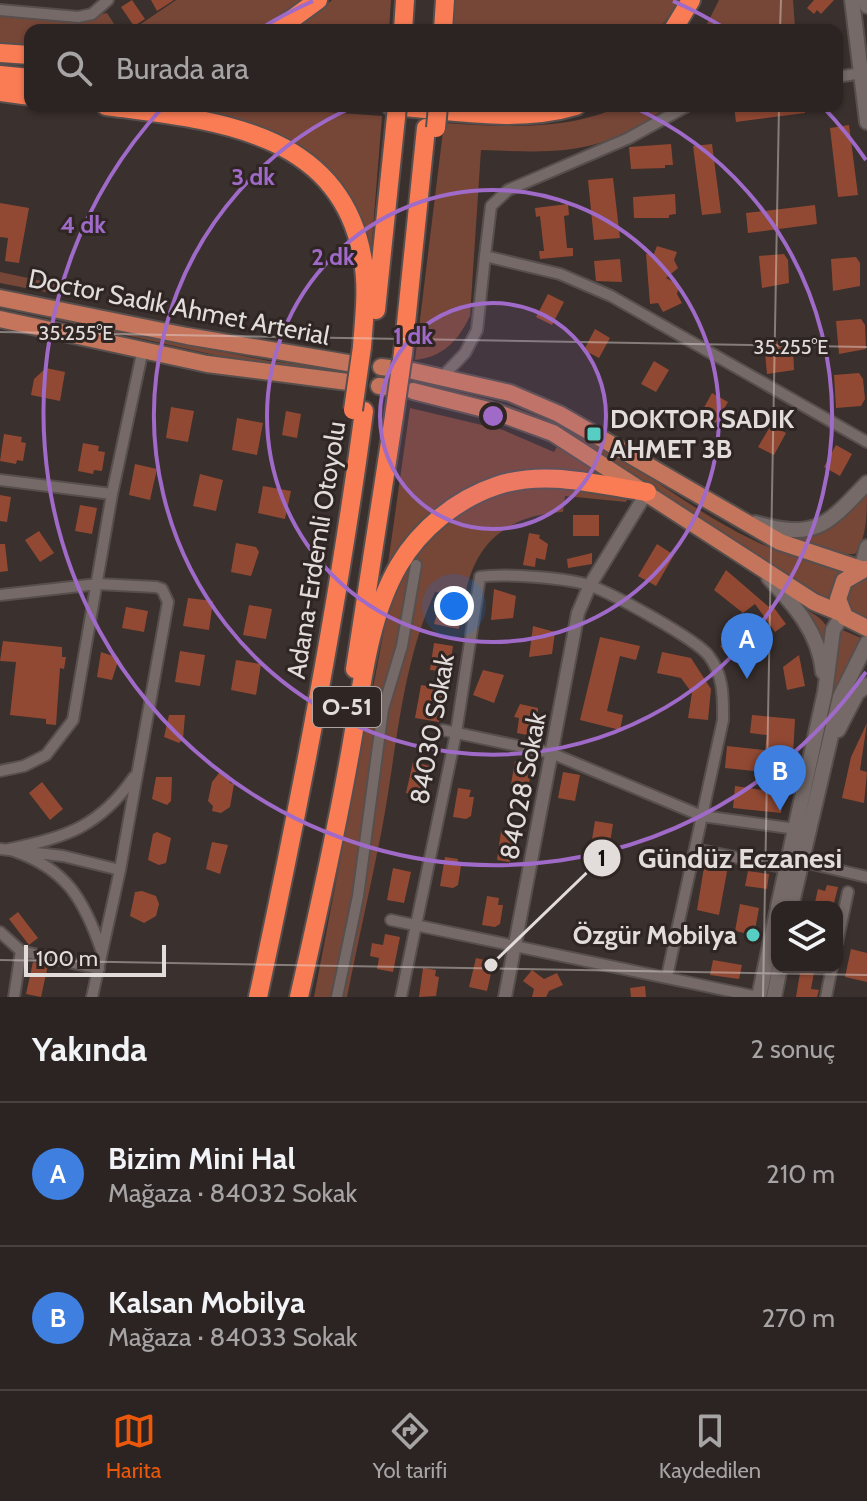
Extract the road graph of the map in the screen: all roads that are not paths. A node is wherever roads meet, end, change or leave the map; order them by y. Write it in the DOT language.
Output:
graph roads {
  1 [pos="318,0"];
  2 [pos="405,0"];
  3 [pos="435,0"];
  4 [pos="445,0"];
  5 [pos="691,0"];
  6 [pos="703,0"];
  7 [pos="852,0"];
  8 [pos="866,0"];
  9 [pos="105,1"];
  10 [pos="867,6"];
  11 [pos="0,10"];
  12 [pos="285,24"];
  13 [pos="403,24"];
  14 [pos="433,24"];
  15 [pos="443,24"];
  16 [pos="677,24"];
  17 [pos="689,24"];
  18 [pos="0,53"];
  19 [pos="24,55"];
  20 [pos="0,64"];
  21 [pos="24,66"];
  22 [pos="861,73"];
  23 [pos="0,75"];
  24 [pos="843,76"];
  25 [pos="24,77"];
  26 [pos="0,92"];
  27 [pos="24,95"];
  28 [pos="152,112"];
  29 [pos="395,112"];
  30 [pos="429,112"];
  31 [pos="435,112"];
  32 [pos="436,112"];
  33 [pos="543,112"];
  34 [pos="676,112"];
  35 [pos="867,122"];
  36 [pos="431,128"];
  37 [pos="485,256"];
  38 [pos="0,298"];
  39 [pos="0,319"];
  40 [pos="367,347"];
  41 [pos="143,349"];
  42 [pos="348,363"];
  43 [pos="413,371"];
  44 [pos="443,376"];
  45 [pos="348,382"];
  46 [pos="413,391"];
  47 [pos="867,442"];
  48 [pos="0,480"];
  49 [pos="867,483"];
  50 [pos="647,492"];
  51 [pos="112,494"];
  52 [pos="736,518"];
  53 [pos="867,547"];
  54 [pos="416,565"];
  55 [pos="759,566"];
  56 [pos="864,569"];
  57 [pos="98,584"];
  58 [pos="590,585"];
  59 [pos="0,595"];
  60 [pos="843,614"];
  61 [pos="867,628"];
  62 [pos="867,643"];
  63 [pos="867,685"];
  64 [pos="825,692"];
  65 [pos="443,730"];
  66 [pos="456,733"];
  67 [pos="827,752"];
  68 [pos="551,753"];
  69 [pos="0,771"];
  70 [pos="137,772"];
  71 [pos="702,816"];
  72 [pos="796,829"];
  73 [pos="4,849"];
  74 [pos="695,849"];
  75 [pos="794,864"];
  76 [pos="120,870"];
  77 [pos="867,877"];
  78 [pos="848,892"];
  79 [pos="781,901"];
  80 [pos="791,901"];
  81 [pos="843,915"];
  82 [pos="391,920"];
  83 [pos="416,926"];
  84 [pos="0,932"];
  85 [pos="771,940"];
  86 [pos="515,947"];
  87 [pos="21,951"];
  88 [pos="102,953"];
  89 [pos="99,969"];
  90 [pos="779,973"];
  91 [pos="831,973"];
  92 [pos="667,976"];
  93 [pos="14,997"];
  94 [pos="92,997"];
  95 [pos="258,997"];
  96 [pos="289,997"];
  97 [pos="299,997"];
  98 [pos="337,997"];
  99 [pos="401,997"];
  100 [pos="505,997"];
  101 [pos="758,997"];
  102 [pos="774,997"];
  103 [pos="826,997"];
  1 -- 12 [label="highway"];
  2 -- 13 [label="highway"];
  3 -- 14 [label="highway"];
  4 -- 15 [label="highway"];
  5 -- 16 [label="highway"];
  6 -- 17 [label="highway"];
  7 -- 22 [label="main road"];
  8 -- 10 [label="main road"];
  9 -- 11 [label="street"];
  18 -- 19 [label="highway"];
  20 -- 21 [label="highway"];
  22 -- 24 [label="street"];
  22 -- 35 [label="main road"];
  23 -- 25 [label="highway"];
  26 -- 27 [label="highway"];
  28 -- 40 [label="highway"];
  29 -- 40 [label="highway, Adana-Erdemli Otoyolu / O-51"];
  30 -- 36 [label="highway"];
  31 -- 33 [label="highway"];
  32 -- 36 [label="highway, bridge"];
  34 -- 37 [label="street"];
  36 -- 96 [label="highway, O-51, bridge"];
  37 -- 44 [label="street"];
  37 -- 47 [label="street"];
  38 -- 42 [label="main road, Doctor Sadık Ahmet Arterial"];
  39 -- 41 [label="main road, Doctor Sadık Ahmet Arterial"];
  40 -- 95 [label="highway, Adana-Erdemli Otoyolu / O-51"];
  41 -- 45 [label="main road, Doctor Sadık Ahmet Arterial"];
  41 -- 51 [label="street"];
  43 -- 44 [label="main road"];
  44 -- 52 [label="main road"];
  46 -- 50 [label="main road"];
  48 -- 51 [label="street"];
  49 -- 52 [label="main road"];
  50 -- 55 [label="main road"];
  50 -- 58 [label="street, 84028 Sokak"];
  50 -- 97 [label="highway"];
  51 -- 57 [label="street"];
  52 -- 56 [label="main road"];
  53 -- 56 [label="main road"];
  54 -- 98 [label="street"];
  55 -- 60 [label="main road"];
  55 -- 64 [label="main road"];
  56 -- 60 [label="main road"];
  57 -- 59 [label="street"];
  57 -- 69 [label="street"];
  57 -- 70 [label="street"];
  58 -- 66 [label="street, 84030 Sokak"];
  58 -- 68 [label="street, 84028 Sokak"];
  58 -- 71 [label="street"];
  60 -- 61 [label="main road"];
  60 -- 64 [label="main road"];
  62 -- 67 [label="main road"];
  63 -- 67 [label="main road"];
  64 -- 72 [label="main road"];
  65 -- 66 [label="street"];
  66 -- 68 [label="street"];
  66 -- 83 [label="street, 84030 Sokak"];
  67 -- 75 [label="main road"];
  68 -- 71 [label="street"];
  68 -- 86 [label="street, 84028 Sokak"];
  70 -- 73 [label="street"];
  70 -- 76 [label="street"];
  71 -- 72 [label="street"];
  71 -- 74 [label="street"];
  72 -- 75 [label="main road"];
  73 -- 76 [label="street"];
  73 -- 88 [label="street"];
  74 -- 75 [label="street"];
  74 -- 92 [label="street"];
  75 -- 77 [label="street"];
  75 -- 79 [label="main road"];
  75 -- 80 [label="main road"];
  76 -- 88 [label="street"];
  78 -- 81 [label="street"];
  82 -- 83 [label="street"];
  83 -- 86 [label="street"];
  83 -- 99 [label="street, 84030 Sokak"];
  84 -- 87 [label="street"];
  85 -- 101 [label="main road"];
  86 -- 92 [label="street"];
  86 -- 100 [label="street, 84028 Sokak"];
  87 -- 89 [label="street"];
  87 -- 93 [label="street"];
  88 -- 89 [label="street"];
  89 -- 94 [label="street"];
  90 -- 102 [label="main road"];
  91 -- 103 [label="street"];
  92 -- 101 [label="street"];
}
